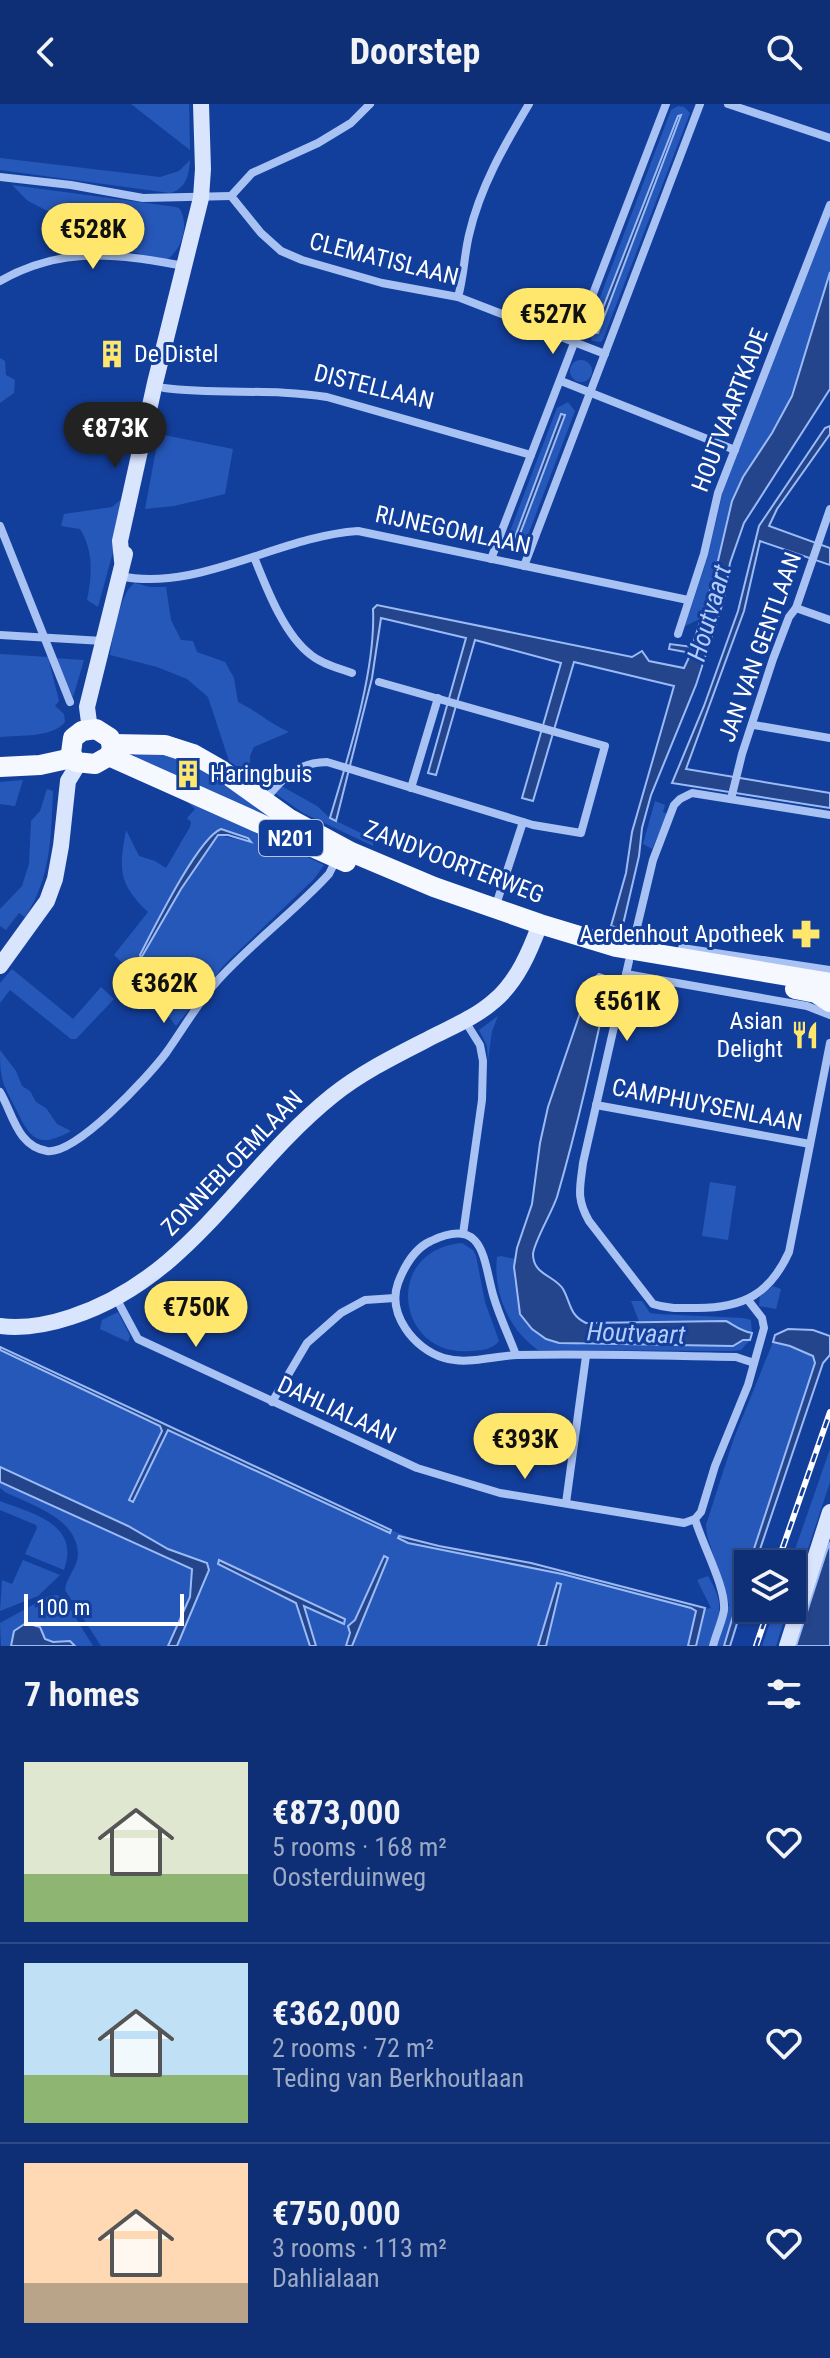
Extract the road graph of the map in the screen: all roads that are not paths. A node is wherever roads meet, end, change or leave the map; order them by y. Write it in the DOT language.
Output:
graph roads {
  1 [pos="201,104"];
  2 [pos="370,104"];
  3 [pos="529,104"];
  4 [pos="666,104"];
  5 [pos="700,104"];
  6 [pos="728,104"];
  7 [pos="830,138"];
  8 [pos="0,177"];
  9 [pos="231,196"];
  10 [pos="201,198"];
  11 [pos="830,205"];
  12 [pos="183,275"];
  13 [pos="0,281"];
  14 [pos="458,297"];
  15 [pos="575,343"];
  16 [pos="605,354"];
  17 [pos="561,381"];
  18 [pos="160,386"];
  19 [pos="590,393"];
  20 [pos="735,450"];
  21 [pos="531,455"];
  22 [pos="830,509"];
  23 [pos="0,526"];
  24 [pos="254,557"];
  25 [pos="491,559"];
  26 [pos="524,566"];
  27 [pos="121,568"];
  28 [pos="688,600"];
  29 [pos="796,608"];
  30 [pos="830,620"];
  31 [pos="678,634"];
  32 [pos="0,635"];
  33 [pos="45,638"];
  34 [pos="103,641"];
  35 [pos="352,673"];
  36 [pos="379,682"];
  37 [pos="442,700"];
  38 [pos="70,702"];
  39 [pos="754,725"];
  40 [pos="90,730"];
  41 [pos="830,738"];
  42 [pos="111,750"];
  43 [pos="76,760"];
  44 [pos="0,767"];
  45 [pos="411,788"];
  46 [pos="732,797"];
  47 [pos="265,800"];
  48 [pos="830,815"];
  49 [pos="523,822"];
  50 [pos="333,849"];
  51 [pos="495,910"];
  52 [pos="537,930"];
  53 [pos="630,956"];
  54 [pos="0,966"];
  55 [pos="830,970"];
  56 [pos="825,976"];
  57 [pos="830,1002"];
  58 [pos="830,1015"];
  59 [pos="465,1020"];
  60 [pos="830,1043"];
  61 [pos="828,1065"];
  62 [pos="0,1092"];
  63 [pos="596,1105"];
  64 [pos="810,1144"];
  65 [pos="463,1234"];
  66 [pos="116,1298"];
  67 [pos="395,1298"];
  68 [pos="748,1300"];
  69 [pos="0,1326"];
  70 [pos="516,1355"];
  71 [pos="586,1356"];
  72 [pos="754,1363"];
  73 [pos="272,1402"];
  74 [pos="566,1503"];
  75 [pos="830,1512"];
  76 [pos="695,1519"];
  77 [pos="713,1646"];
  78 [pos="787,1646"];
  1 -- 10 [label="street"];
  2 -- 9 [label="street"];
  3 -- 14 [label="street"];
  4 -- 15 [label="street"];
  5 -- 16 [label="street"];
  6 -- 7 [label="street"];
  8 -- 10 [label="street"];
  9 -- 10 [label="street"];
  9 -- 14 [label="street, CLEMATISLAAN"];
  10 -- 12 [label="street"];
  11 -- 20 [label="street, HOUTVAARTKADE"];
  12 -- 13 [label="street"];
  12 -- 18 [label="street"];
  14 -- 15 [label="street, CLEMATISLAAN"];
  15 -- 16 [label="street, CLEMATISLAAN"];
  15 -- 17 [label="street"];
  16 -- 19 [label="street"];
  17 -- 19 [label="street"];
  17 -- 21 [label="street"];
  18 -- 21 [label="street, DISTELLAAN"];
  18 -- 27 [label="street"];
  19 -- 20 [label="street"];
  19 -- 26 [label="street"];
  20 -- 28 [label="street, HOUTVAARTKADE"];
  21 -- 25 [label="street"];
  22 -- 29 [label="street, JAN VAN GENTLAAN"];
  23 -- 33 [label="street"];
  24 -- 25 [label="street, RIJNEGOMLAAN"];
  24 -- 27 [label="street, RIJNEGOMLAAN"];
  24 -- 35 [label="street"];
  25 -- 26 [label="street, RIJNEGOMLAAN"];
  26 -- 28 [label="street, RIJNEGOMLAAN"];
  27 -- 34 [label="street"];
  28 -- 31 [label="street, HOUTVAARTKADE"];
  29 -- 30 [label="street"];
  29 -- 39 [label="street, JAN VAN GENTLAAN"];
  32 -- 33 [label="street"];
  33 -- 34 [label="street"];
  33 -- 38 [label="street"];
  34 -- 40 [label="street"];
  36 -- 37 [label="street"];
  37 -- 45 [label="street"];
  37 -- 49 [label="street"];
  39 -- 41 [label="street"];
  39 -- 46 [label="street, JAN VAN GENTLAAN"];
  40 -- 42 [label="main road, N201"];
  40 -- 43 [label="main road"];
  42 -- 43 [label="main road, N201"];
  42 -- 47 [label="main road, ZANDVOORTERWEG / N201"];
  42 -- 50 [label="main road, ZANDVOORTERWEG / N201"];
  43 -- 44 [label="main road, N201"];
  43 -- 54 [label="street"];
  45 -- 47 [label="street"];
  45 -- 49 [label="street"];
  46 -- 48 [label="street"];
  46 -- 53 [label="street"];
  47 -- 50 [label="main road, ZANDVOORTERWEG / N201"];
  49 -- 51 [label="street"];
  50 -- 51 [label="main road, ZANDVOORTERWEG / N201"];
  50 -- 62 [label="street"];
  51 -- 52 [label="main road, ZANDVOORTERWEG / N201"];
  52 -- 53 [label="main road, ZANDVOORTERWEG / N201"];
  52 -- 59 [label="street, ZONNEBLOEMLAAN"];
  53 -- 56 [label="main road, N201"];
  53 -- 57 [label="main road, N201"];
  53 -- 58 [label="street"];
  53 -- 63 [label="street"];
  55 -- 56 [label="street"];
  59 -- 65 [label="street"];
  59 -- 66 [label="street, ZONNEBLOEMLAAN"];
  60 -- 61 [label="street"];
  61 -- 64 [label="street"];
  63 -- 64 [label="street, CAMPHUYSENLAAN"];
  63 -- 68 [label="street"];
  64 -- 68 [label="street"];
  65 -- 67 [label="street"];
  65 -- 70 [label="street"];
  66 -- 69 [label="street, ZONNEBLOEMLAAN"];
  66 -- 73 [label="street, DAHLIALAAN"];
  67 -- 70 [label="street"];
  67 -- 73 [label="street"];
  68 -- 72 [label="street"];
  70 -- 71 [label="street"];
  71 -- 72 [label="street"];
  71 -- 74 [label="street"];
  72 -- 76 [label="street"];
  73 -- 74 [label="street, DAHLIALAAN"];
  74 -- 76 [label="street, DAHLIALAAN"];
  75 -- 78 [label="street"];
  76 -- 77 [label="street"];
}
